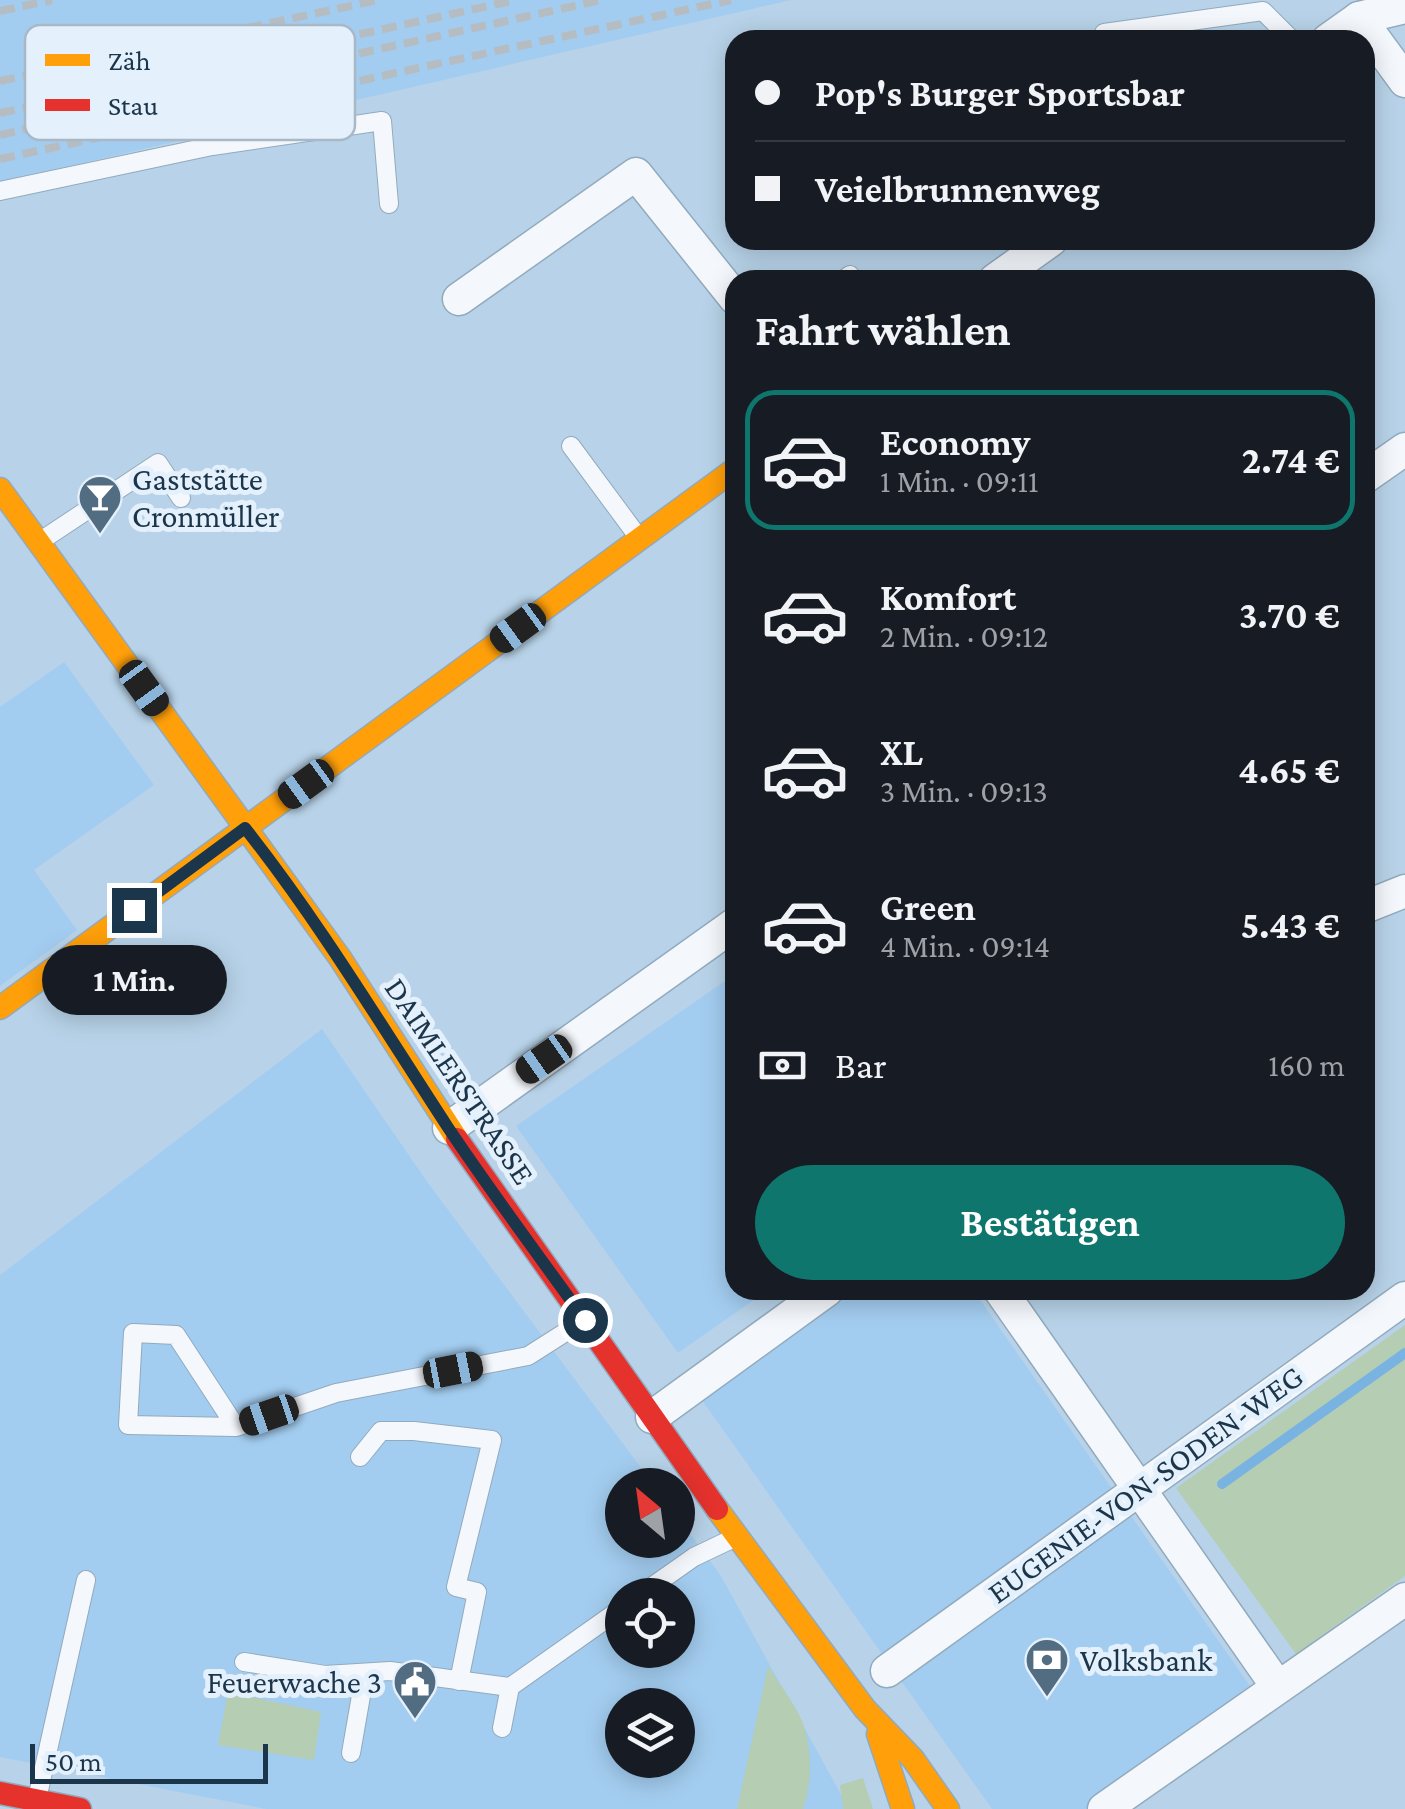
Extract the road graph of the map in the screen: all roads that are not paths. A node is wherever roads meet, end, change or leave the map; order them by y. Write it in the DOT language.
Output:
graph roads {
  1 [pos="1405,7"];
  2 [pos="1358,18"];
  3 [pos="1126,30"];
  4 [pos="1282,30"];
  5 [pos="1342,30"];
  6 [pos="1367,30"];
  7 [pos="1375,41"];
  8 [pos="1405,81"];
  9 [pos="355,125"];
  10 [pos="253,140"];
  11 [pos="0,191"];
  12 [pos="389,204"];
  13 [pos="1037,250"];
  14 [pos="1009,270"];
  15 [pos="725,285"];
  16 [pos="458,299"];
  17 [pos="571,446"];
  18 [pos="1405,448"];
  19 [pos="1375,470"];
  20 [pos="725,475"];
  21 [pos="0,489"];
  22 [pos="181,498"];
  23 [pos="9,522"];
  24 [pos="640,538"];
  25 [pos="38,542"];
  26 [pos="245,828"];
  27 [pos="1405,891"];
  28 [pos="1375,903"];
  29 [pos="725,931"];
  30 [pos="0,1008"];
  31 [pos="448,1128"];
  32 [pos="1405,1298"];
  33 [pos="814,1300"];
  34 [pos="1007,1300"];
  35 [pos="585,1320"];
  36 [pos="652,1417"];
  37 [pos="236,1426"];
  38 [pos="360,1457"];
  39 [pos="1139,1487"];
  40 [pos="736,1536"];
  41 [pos="664,1578"];
  42 [pos="86,1580"];
  43 [pos="1405,1599"];
  44 [pos="605,1620"];
  45 [pos="244,1662"];
  46 [pos="365,1672"];
  47 [pos="886,1672"];
  48 [pos="459,1680"];
  49 [pos="1278,1686"];
  50 [pos="510,1687"];
  51 [pos="865,1709"];
  52 [pos="502,1728"];
  53 [pos="350,1753"];
  54 [pos="0,1793"];
  55 [pos="895,1797"];
  56 [pos="36,1800"];
  57 [pos="80,1809"];
  58 [pos="903,1809"];
  59 [pos="948,1809"];
  60 [pos="1104,1809"];
  1 -- 2 [label="street"];
  2 -- 5 [label="street"];
  2 -- 6 [label="street"];
  3 -- 4 [label="lane"];
  7 -- 8 [label="street"];
  9 -- 12 [label="lane"];
  10 -- 11 [label="lane"];
  13 -- 14 [label="street"];
  15 -- 16 [label="street"];
  17 -- 24 [label="lane"];
  18 -- 19 [label="street"];
  20 -- 24 [label="street"];
  21 -- 23 [label="street, DAIMLERSTRASSE"];
  22 -- 25 [label="lane"];
  23 -- 25 [label="street, DAIMLERSTRASSE"];
  24 -- 26 [label="street"];
  25 -- 26 [label="street, DAIMLERSTRASSE"];
  26 -- 30 [label="street"];
  26 -- 31 [label="street, DAIMLERSTRASSE"];
  27 -- 28 [label="street"];
  29 -- 31 [label="street"];
  31 -- 35 [label="street, DAIMLERSTRASSE"];
  32 -- 39 [label="street, EUGENIE-VON-SODEN-WEG"];
  33 -- 36 [label="street"];
  34 -- 39 [label="street"];
  35 -- 36 [label="street, DAIMLERSTRASSE"];
  35 -- 37 [label="lane"];
  36 -- 40 [label="street, DAIMLERSTRASSE"];
  37 -- 37 [label="lane"];
  38 -- 48 [label="lane"];
  39 -- 47 [label="street, EUGENIE-VON-SODEN-WEG"];
  39 -- 49 [label="street"];
  40 -- 41 [label="lane"];
  40 -- 51 [label="street, DAIMLERSTRASSE"];
  42 -- 56 [label="lane"];
  43 -- 49 [label="street"];
  44 -- 50 [label="lane"];
  45 -- 46 [label="lane"];
  46 -- 48 [label="lane"];
  46 -- 53 [label="lane"];
  48 -- 50 [label="lane"];
  49 -- 60 [label="street"];
  50 -- 52 [label="lane"];
  51 -- 55 [label="street, DAIMLERSTRASSE"];
  51 -- 59 [label="street, DAIMLERSTRASSE"];
  54 -- 56 [label="street"];
  55 -- 58 [label="street, DAIMLERSTRASSE"];
  56 -- 57 [label="street"];
}
